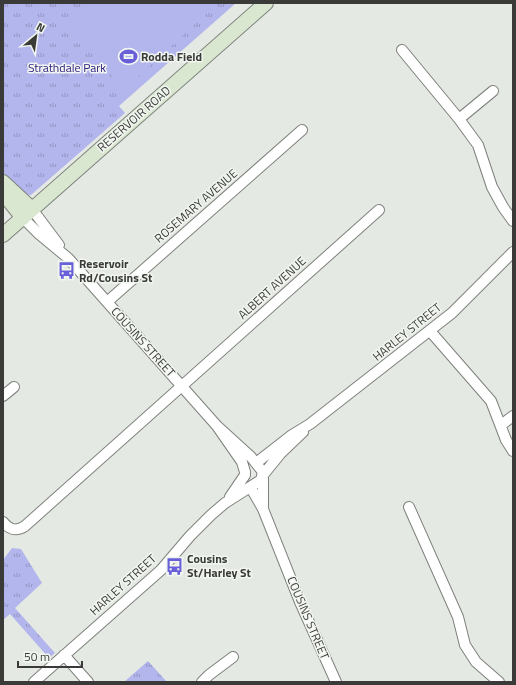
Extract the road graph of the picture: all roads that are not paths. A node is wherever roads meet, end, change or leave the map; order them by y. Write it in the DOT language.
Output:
graph roads {
  1 [pos="266,3"];
  2 [pos="402,50"];
  3 [pos="493,91"];
  4 [pos="460,119"];
  5 [pos="302,130"];
  6 [pos="3,182"];
  7 [pos="3,193"];
  8 [pos="379,210"];
  9 [pos="27,214"];
  10 [pos="513,220"];
  11 [pos="3,235"];
  12 [pos="513,252"];
  13 [pos="107,302"];
  14 [pos="430,331"];
  15 [pos="14,386"];
  16 [pos="181,386"];
  17 [pos="3,396"];
  18 [pos="513,416"];
  19 [pos="310,424"];
  20 [pos="501,425"];
  21 [pos="217,426"];
  22 [pos="513,451"];
  23 [pos="256,462"];
  24 [pos="245,474"];
  25 [pos="263,476"];
  26 [pos="250,488"];
  27 [pos="225,503"];
  28 [pos="409,507"];
  29 [pos="263,509"];
  30 [pos="3,522"];
  31 [pos="64,655"];
  32 [pos="233,656"];
  33 [pos="34,682"];
  34 [pos="88,682"];
  35 [pos="202,682"];
  36 [pos="336,682"];
  37 [pos="499,682"];
  1 -- 9 [label="main road, RESERVOIR ROAD"];
  2 -- 4 [label="street"];
  3 -- 4 [label="street"];
  4 -- 10 [label="street"];
  5 -- 13 [label="street, ROSEMARY AVENUE"];
  6 -- 9 [label="main road, COUSINS STREET"];
  7 -- 9 [label="main road, COUSINS STREET"];
  8 -- 16 [label="street, ALBERT AVENUE"];
  9 -- 11 [label="main road, RESERVOIR ROAD"];
  9 -- 13 [label="street, COUSINS STREET"];
  12 -- 14 [label="street, HARLEY STREET"];
  13 -- 16 [label="street, COUSINS STREET"];
  14 -- 19 [label="street, HARLEY STREET"];
  14 -- 20 [label="street"];
  15 -- 17 [label="street"];
  16 -- 21 [label="street, COUSINS STREET"];
  16 -- 30 [label="street, ALBERT AVENUE"];
  18 -- 20 [label="street"];
  19 -- 23 [label="street, HARLEY STREET"];
  19 -- 25 [label="street, HARLEY STREET"];
  20 -- 22 [label="street"];
  21 -- 23 [label="street, COUSINS STREET"];
  21 -- 24 [label="street, COUSINS STREET"];
  23 -- 24 [label="street, HARLEY STREET"];
  23 -- 25 [label="street, COUSINS STREET"];
  24 -- 26 [label="street, COUSINS STREET"];
  24 -- 27 [label="street, HARLEY STREET"];
  25 -- 26 [label="street, HARLEY STREET"];
  25 -- 29 [label="street, COUSINS STREET"];
  26 -- 27 [label="street, HARLEY STREET"];
  26 -- 29 [label="street, COUSINS STREET"];
  27 -- 31 [label="street, HARLEY STREET"];
  28 -- 37 [label="street"];
  29 -- 36 [label="street, COUSINS STREET"];
  31 -- 33 [label="street, HARLEY STREET"];
  31 -- 34 [label="street"];
  32 -- 35 [label="street"];
}
